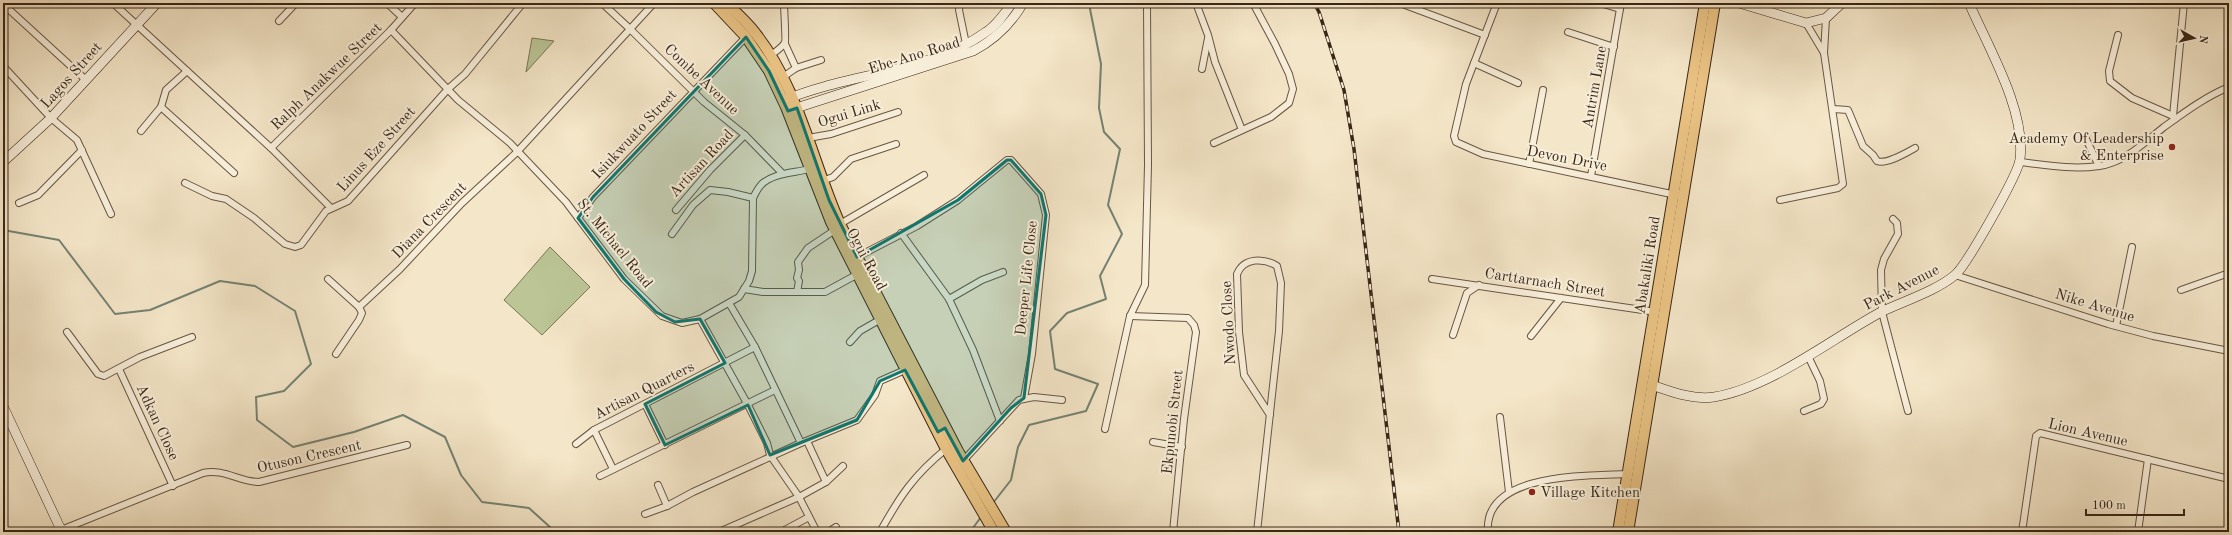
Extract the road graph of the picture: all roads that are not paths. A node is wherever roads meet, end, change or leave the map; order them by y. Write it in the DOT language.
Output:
graph roads {
  1 [pos="113,3"];
  2 [pos="157,3"];
  3 [pos="296,3"];
  4 [pos="388,3"];
  5 [pos="415,3"];
  6 [pos="523,3"];
  7 [pos="602,3"];
  8 [pos="654,3"];
  9 [pos="714,3"];
  10 [pos="726,3"];
  11 [pos="784,3"];
  12 [pos="960,3"];
  13 [pos="1012,3"];
  14 [pos="1023,3"];
  15 [pos="1147,3"];
  16 [pos="1196,3"];
  17 [pos="1253,3"];
  18 [pos="1497,3"];
  19 [pos="1600,3"];
  20 [pos="1705,3"];
  21 [pos="1715,3"];
  22 [pos="1739,3"];
  23 [pos="1842,3"];
  24 [pos="1969,3"];
  25 [pos="2184,3"];
  26 [pos="3,4"];
  27 [pos="1405,5"];
  28 [pos="1621,6"];
  29 [pos="402,17"];
  30 [pos="1826,18"];
  31 [pos="279,21"];
  32 [pos="1806,23"];
  33 [pos="137,24"];
  34 [pos="630,28"];
  35 [pos="391,30"];
  36 [pos="1568,32"];
  37 [pos="1208,35"];
  38 [pos="1485,35"];
  39 [pos="2118,35"];
  40 [pos="746,37"];
  41 [pos="785,44"];
  42 [pos="966,44"];
  43 [pos="1614,47"];
  44 [pos="1824,53"];
  45 [pos="771,55"];
  46 [pos="821,60"];
  47 [pos="1474,63"];
  48 [pos="3,66"];
  49 [pos="796,68"];
  50 [pos="1202,69"];
  51 [pos="187,71"];
  52 [pos="783,77"];
  53 [pos="86,80"];
  54 [pos="1518,83"];
  55 [pos="2227,88"];
  56 [pos="448,89"];
  57 [pos="1543,90"];
  58 [pos="693,92"];
  59 [pos="2229,94"];
  60 [pos="788,99"];
  61 [pos="161,107"];
  62 [pos="792,109"];
  63 [pos="1833,109"];
  64 [pos="898,112"];
  65 [pos="1687,112"];
  66 [pos="1697,114"];
  67 [pos="52,118"];
  68 [pos="2174,118"];
  69 [pos="1242,130"];
  70 [pos="141,131"];
  71 [pos="745,135"];
  72 [pos="2086,137"];
  73 [pos="808,138"];
  74 [pos="1214,143"];
  75 [pos="896,144"];
  76 [pos="271,148"];
  77 [pos="1914,148"];
  78 [pos="82,150"];
  79 [pos="517,152"];
  80 [pos="3,162"];
  81 [pos="2020,162"];
  82 [pos="1529,164"];
  83 [pos="2099,166"];
  84 [pos="810,169"];
  85 [pos="234,173"];
  86 [pos="783,174"];
  87 [pos="924,175"];
  88 [pos="1591,176"];
  89 [pos="822,181"];
  90 [pos="185,183"];
  91 [pos="1679,195"];
  92 [pos="753,198"];
  93 [pos="1780,200"];
  94 [pos="19,203"];
  95 [pos="330,207"];
  96 [pos="687,211"];
  97 [pos="111,214"];
  98 [pos="578,218"];
  99 [pos="1893,219"];
  100 [pos="837,227"];
  101 [pos="901,233"];
  102 [pos="672,234"];
  103 [pos="2132,247"];
  104 [pos="858,257"];
  105 [pos="1003,272"];
  106 [pos="2229,273"];
  107 [pos="858,274"];
  108 [pos="1955,275"];
  109 [pos="328,278"];
  110 [pos="1432,279"];
  111 [pos="1479,285"];
  112 [pos="744,289"];
  113 [pos="2181,290"];
  114 [pos="797,292"];
  115 [pos="1561,298"];
  116 [pos="949,299"];
  117 [pos="729,303"];
  118 [pos="359,307"];
  119 [pos="1882,312"];
  120 [pos="1660,313"];
  121 [pos="1130,316"];
  122 [pos="700,319"];
  123 [pos="881,319"];
  124 [pos="2116,326"];
  125 [pos="67,332"];
  126 [pos="1453,335"];
  127 [pos="1531,336"];
  128 [pos="192,337"];
  129 [pos="850,342"];
  130 [pos="755,347"];
  131 [pos="2229,351"];
  132 [pos="336,354"];
  133 [pos="1808,356"];
  134 [pos="726,363"];
  135 [pos="120,369"];
  136 [pos="905,370"];
  137 [pos="1652,385"];
  138 [pos="775,390"];
  139 [pos="1024,398"];
  140 [pos="1062,400"];
  141 [pos="645,404"];
  142 [pos="748,405"];
  143 [pos="3,406"];
  144 [pos="1804,411"];
  145 [pos="1908,411"];
  146 [pos="1270,414"];
  147 [pos="1500,417"];
  148 [pos="1000,421"];
  149 [pos="1105,429"];
  150 [pos="594,430"];
  151 [pos="941,430"];
  152 [pos="804,442"];
  153 [pos="1154,442"];
  154 [pos="576,444"];
  155 [pos="407,445"];
  156 [pos="665,445"];
  157 [pos="1182,447"];
  158 [pos="946,448"];
  159 [pos="770,456"];
  160 [pos="2148,459"];
  161 [pos="963,461"];
  162 [pos="843,466"];
  163 [pos="613,469"];
  164 [pos="1628,474"];
  165 [pos="600,476"];
  166 [pos="2229,479"];
  167 [pos="826,482"];
  168 [pos="658,485"];
  169 [pos="173,486"];
  170 [pos="1509,492"];
  171 [pos="799,497"];
  172 [pos="667,506"];
  173 [pos="646,514"];
  174 [pos="809,517"];
  175 [pos="836,527"];
  176 [pos="61,531"];
  177 [pos="719,532"];
  178 [pos="781,532"];
  179 [pos="817,532"];
  180 [pos="828,532"];
  181 [pos="880,532"];
  182 [pos="994,532"];
  183 [pos="1006,532"];
  184 [pos="1173,532"];
  185 [pos="1257,532"];
  186 [pos="1488,532"];
  187 [pos="1618,532"];
  188 [pos="1628,532"];
  189 [pos="2022,532"];
  190 [pos="2138,532"];
  1 -- 33 [label="street"];
  2 -- 33 [label="street, Lagos Street"];
  3 -- 31 [label="street"];
  4 -- 29 [label="street"];
  5 -- 29 [label="street, Ralph Anakwue Street"];
  6 -- 56 [label="street, Linus Eze Street"];
  7 -- 34 [label="street, Combe Avenue"];
  8 -- 34 [label="street, Diana Crescent"];
  9 -- 40 [label="main road, Ogui Road"];
  10 -- 45 [label="main road, Ogui Road"];
  11 -- 41 [label="street"];
  12 -- 42 [label="street"];
  13 -- 42 [label="street, Ebe-Ano Road"];
  14 -- 62 [label="street, Ebe-Ano Road"];
  15 -- 121 [label="street"];
  16 -- 37 [label="street"];
  17 -- 69 [label="street"];
  18 -- 38 [label="street"];
  19 -- 28 [label="street"];
  20 -- 65 [label="main road, Abakaliki Road"];
  21 -- 66 [label="main road, Abakaliki Road"];
  22 -- 32 [label="street"];
  23 -- 30 [label="street"];
  24 -- 81 [label="street"];
  25 -- 68 [label="street"];
  26 -- 53 [label="street"];
  27 -- 38 [label="street"];
  28 -- 43 [label="street, Antrim Lane"];
  29 -- 35 [label="street, Ralph Anakwue Street"];
  30 -- 32 [label="street"];
  30 -- 44 [label="street"];
  32 -- 44 [label="street"];
  33 -- 51 [label="street"];
  33 -- 53 [label="street, Lagos Street"];
  34 -- 58 [label="street, Combe Avenue"];
  34 -- 79 [label="street, Diana Crescent"];
  35 -- 56 [label="street, St. Michael Road"];
  35 -- 76 [label="street, Ralph Anakwue Street"];
  36 -- 43 [label="street"];
  37 -- 50 [label="street"];
  37 -- 69 [label="street"];
  38 -- 47 [label="street"];
  39 -- 68 [label="street"];
  40 -- 58 [label="street, Isiukwuato Street"];
  40 -- 60 [label="main road, Ogui Road"];
  41 -- 45 [label="street"];
  41 -- 49 [label="street"];
  42 -- 60 [label="street, Ebe-Ano Road"];
  43 -- 88 [label="street, Antrim Lane"];
  44 -- 63 [label="street"];
  45 -- 52 [label="main road, Ogui Road"];
  46 -- 49 [label="street"];
  47 -- 54 [label="street"];
  47 -- 82 [label="street, Devon Drive"];
  48 -- 67 [label="street"];
  49 -- 52 [label="street"];
  51 -- 61 [label="street"];
  51 -- 76 [label="street"];
  52 -- 60 [label="main road, Ogui Road"];
  53 -- 67 [label="street, Lagos Street"];
  55 -- 59 [label="street"];
  55 -- 68 [label="street"];
  56 -- 79 [label="street, St. Michael Road"];
  56 -- 95 [label="street, Linus Eze Street"];
  57 -- 82 [label="street"];
  58 -- 71 [label="street, Combe Avenue"];
  58 -- 98 [label="street, Isiukwuato Street"];
  60 -- 62 [label="main road, Ogui Road"];
  61 -- 70 [label="street"];
  61 -- 85 [label="street"];
  62 -- 73 [label="main road, Ogui Road"];
  62 -- 84 [label="main road, Ogui Road"];
  63 -- 77 [label="street"];
  63 -- 93 [label="street"];
  64 -- 73 [label="street, Ogui Link"];
  65 -- 66 [label="main road"];
  65 -- 91 [label="main road, Abakaliki Road"];
  66 -- 91 [label="main road, Abakaliki Road"];
  67 -- 78 [label="street"];
  67 -- 80 [label="street, Lagos Street"];
  68 -- 83 [label="street"];
  69 -- 74 [label="street"];
  71 -- 86 [label="street, Combe Avenue"];
  71 -- 96 [label="street, Artisan Road"];
  72 -- 83 [label="street"];
  73 -- 89 [label="main road, Ogui Road"];
  75 -- 89 [label="street"];
  76 -- 95 [label="street"];
  78 -- 94 [label="street"];
  78 -- 97 [label="street"];
  79 -- 98 [label="street, St. Michael Road"];
  79 -- 118 [label="street, Diana Crescent"];
  81 -- 83 [label="street"];
  81 -- 108 [label="street, Park Avenue"];
  82 -- 88 [label="street, Devon Drive"];
  84 -- 86 [label="street"];
  84 -- 100 [label="main road, Ogui Road"];
  86 -- 92 [label="street"];
  87 -- 100 [label="street"];
  88 -- 91 [label="street, Devon Drive"];
  89 -- 100 [label="main road, Ogui Road"];
  90 -- 95 [label="street, Linus Eze Street"];
  91 -- 120 [label="main road, Abakaliki Road"];
  92 -- 96 [label="street, Artisan Road"];
  92 -- 112 [label="street"];
  96 -- 102 [label="street, Artisan Road"];
  98 -- 122 [label="street, St. Michael Road"];
  99 -- 119 [label="street"];
  100 -- 104 [label="main road, Ogui Road"];
  100 -- 107 [label="main road, Ogui Road"];
  100 -- 114 [label="street"];
  101 -- 104 [label="street, Deeper Life Close"];
  101 -- 116 [label="street"];
  101 -- 139 [label="street, Deeper Life Close"];
  103 -- 124 [label="street"];
  104 -- 151 [label="main road, Ogui Road"];
  105 -- 116 [label="street"];
  106 -- 113 [label="street"];
  107 -- 114 [label="street"];
  107 -- 123 [label="main road, Ogui Road"];
  108 -- 119 [label="street, Park Avenue"];
  108 -- 124 [label="street, Nike Avenue"];
  109 -- 118 [label="street"];
  110 -- 111 [label="street, Carttarnach Street"];
  111 -- 115 [label="street, Carttarnach Street"];
  111 -- 126 [label="street"];
  112 -- 114 [label="street"];
  112 -- 117 [label="street, St. Michael Road"];
  115 -- 120 [label="street, Carttarnach Street"];
  115 -- 127 [label="street"];
  116 -- 148 [label="street"];
  117 -- 122 [label="street, St. Michael Road"];
  117 -- 130 [label="street"];
  118 -- 132 [label="street"];
  119 -- 133 [label="street, Park Avenue"];
  119 -- 145 [label="street"];
  120 -- 137 [label="main road, Abakaliki Road"];
  120 -- 164 [label="main road, Abakaliki Road"];
  121 -- 149 [label="street"];
  121 -- 157 [label="street, Ekpunobi Street"];
  122 -- 134 [label="street"];
  123 -- 129 [label="street"];
  123 -- 136 [label="main road, Ogui Road"];
  124 -- 131 [label="street, Nike Avenue"];
  125 -- 135 [label="street"];
  128 -- 135 [label="street"];
  130 -- 134 [label="street, Artisan Quarters"];
  130 -- 138 [label="street"];
  133 -- 137 [label="street, Park Avenue"];
  133 -- 144 [label="street"];
  134 -- 141 [label="street, Artisan Quarters"];
  134 -- 142 [label="street"];
  135 -- 169 [label="street, Adkan Close"];
  136 -- 151 [label="main road, Ogui Road"];
  136 -- 152 [label="street"];
  137 -- 188 [label="main road, Abakaliki Road"];
  138 -- 142 [label="street"];
  138 -- 152 [label="street"];
  139 -- 140 [label="street"];
  139 -- 148 [label="street"];
  141 -- 150 [label="street, Artisan Quarters"];
  141 -- 156 [label="street"];
  142 -- 156 [label="street"];
  142 -- 159 [label="street"];
  143 -- 176 [label="street"];
  146 -- 146 [label="street, Nwodo Close"];
  146 -- 185 [label="street, Nwodo Close"];
  147 -- 170 [label="street"];
  148 -- 161 [label="street"];
  150 -- 154 [label="street, Artisan Quarters"];
  150 -- 163 [label="street"];
  151 -- 158 [label="main road, Ogui Road"];
  151 -- 161 [label="main road, Ogui Road"];
  152 -- 159 [label="street"];
  152 -- 167 [label="street"];
  153 -- 157 [label="street"];
  155 -- 169 [label="street, Otuson Crescent"];
  156 -- 163 [label="street"];
  157 -- 184 [label="street, Ekpunobi Street"];
  158 -- 181 [label="street"];
  158 -- 182 [label="main road, Ogui Road"];
  159 -- 171 [label="street"];
  159 -- 172 [label="street"];
  160 -- 166 [label="street, Lion Avenue"];
  160 -- 189 [label="street, Lion Avenue"];
  160 -- 190 [label="street"];
  161 -- 183 [label="main road, Ogui Road"];
  162 -- 167 [label="street"];
  163 -- 165 [label="street"];
  164 -- 170 [label="street"];
  164 -- 187 [label="main road, Abakaliki Road"];
  167 -- 171 [label="street"];
  168 -- 172 [label="street"];
  169 -- 176 [label="street, Otuson Crescent"];
  170 -- 186 [label="street"];
  171 -- 174 [label="street"];
  171 -- 177 [label="street"];
  172 -- 173 [label="street"];
  174 -- 178 [label="street"];
  174 -- 179 [label="street"];
  175 -- 180 [label="street"];
}
